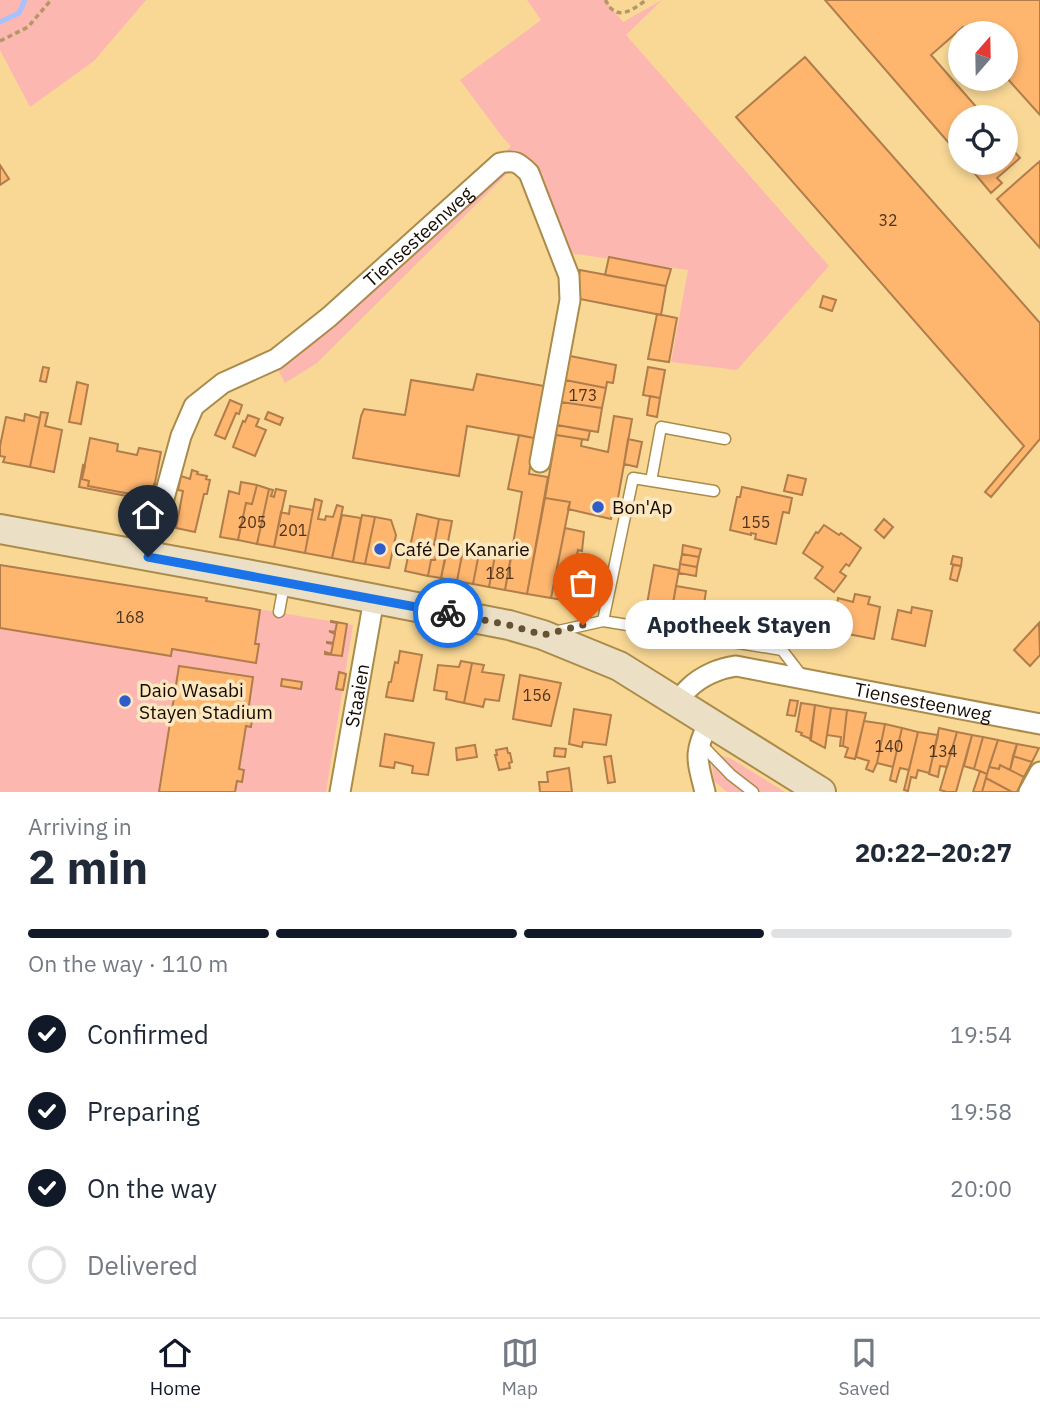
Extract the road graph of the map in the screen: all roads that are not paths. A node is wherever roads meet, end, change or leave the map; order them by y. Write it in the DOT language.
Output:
graph roads {
  1 [pos="725,439"];
  2 [pos="540,462"];
  3 [pos="651,481"];
  4 [pos="714,491"];
  5 [pos="0,529"];
  6 [pos="148,557"];
  7 [pos="285,581"];
  8 [pos="374,599"];
  9 [pos="279,612"];
  10 [pos="603,621"];
  11 [pos="543,635"];
  12 [pos="805,680"];
  13 [pos="678,702"];
  14 [pos="1040,724"];
  15 [pos="704,732"];
  16 [pos="1040,772"];
  17 [pos="340,792"];
  18 [pos="705,792"];
  19 [pos="753,792"];
  20 [pos="821,792"];
  21 [pos="1028,792"];
  1 -- 3 [label="lane"];
  2 -- 6 [label="street, Tiensesteenweg"];
  3 -- 4 [label="lane"];
  3 -- 10 [label="lane"];
  5 -- 6 [label="main road"];
  6 -- 7 [label="main road"];
  7 -- 8 [label="main road"];
  7 -- 9 [label="lane"];
  8 -- 11 [label="main road"];
  8 -- 17 [label="street, Staaien"];
  10 -- 11 [label="lane"];
  10 -- 12 [label="lane"];
  11 -- 13 [label="main road"];
  12 -- 13 [label="street, Tiensesteenweg"];
  12 -- 14 [label="street, Tiensesteenweg"];
  13 -- 15 [label="main road"];
  15 -- 18 [label="street"];
  15 -- 19 [label="lane"];
  15 -- 20 [label="main road"];
  16 -- 21 [label="street"];
}
